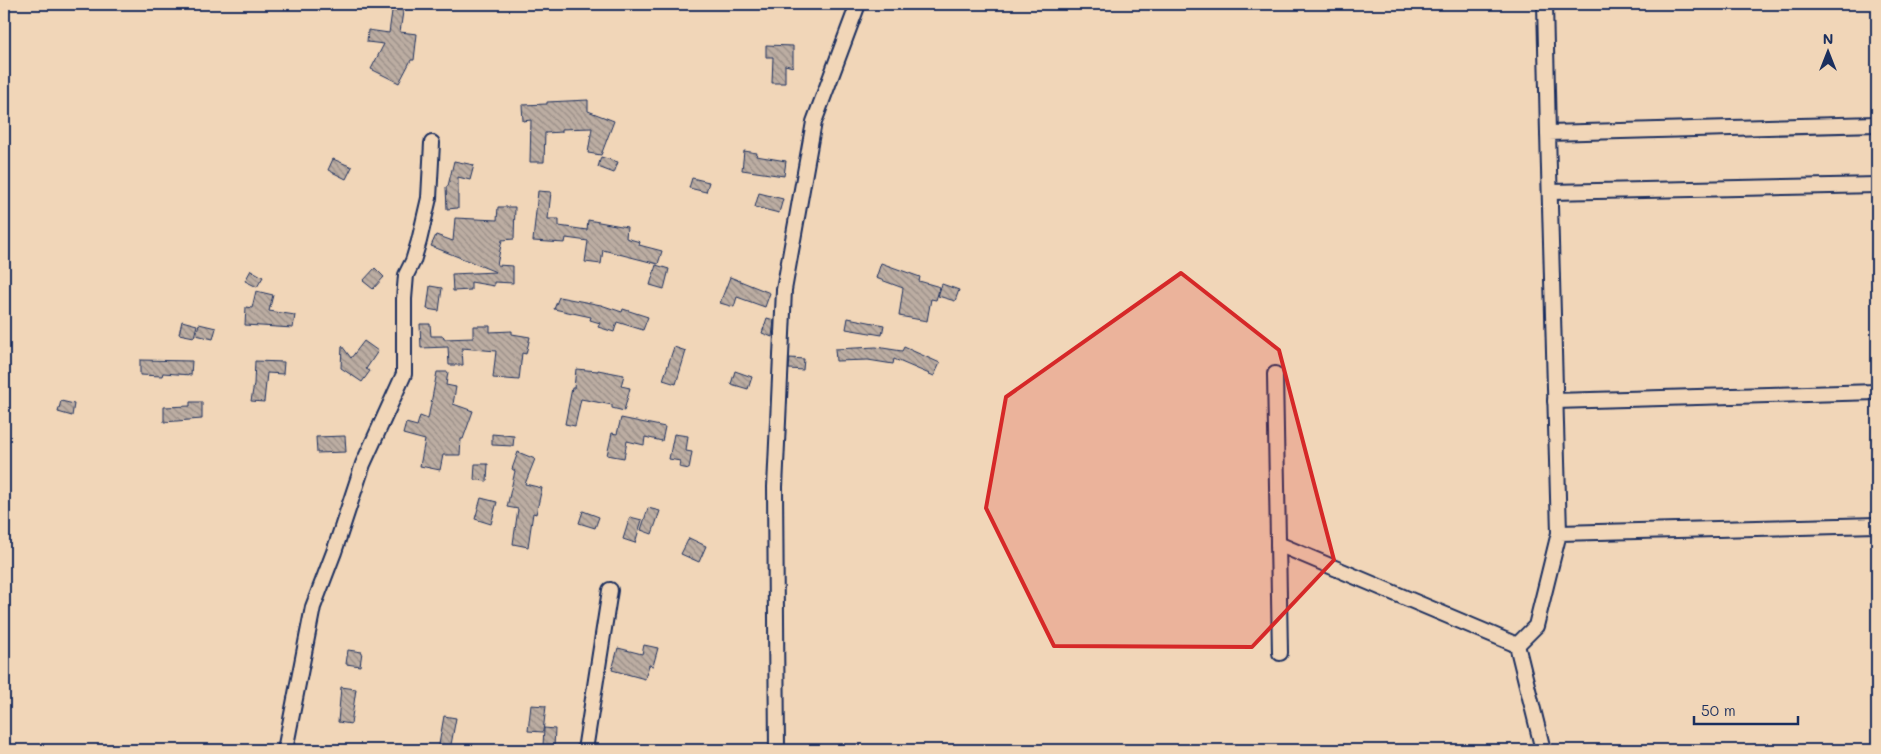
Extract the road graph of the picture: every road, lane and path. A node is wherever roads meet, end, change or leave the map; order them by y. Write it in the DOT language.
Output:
graph roads {
  1 [pos="858,4"];
  2 [pos="1545,4"];
  3 [pos="1877,124"];
  4 [pos="1548,133"];
  5 [pos="432,143"];
  6 [pos="1877,185"];
  7 [pos="1550,192"];
  8 [pos="1275,374"];
  9 [pos="1877,392"];
  10 [pos="1555,401"];
  11 [pos="1877,525"];
  12 [pos="1559,533"];
  13 [pos="1278,544"];
  14 [pos="610,590"];
  15 [pos="1517,645"];
  16 [pos="1280,653"];
  17 [pos="285,750"];
  18 [pos="585,750"];
  19 [pos="777,750"];
  20 [pos="1543,750"];
  1 -- 19 [label="street"];
  2 -- 4 [label="street"];
  3 -- 4 [label="street"];
  4 -- 7 [label="street"];
  5 -- 17 [label="street"];
  6 -- 7 [label="street"];
  7 -- 10 [label="street"];
  8 -- 13 [label="street"];
  9 -- 10 [label="street"];
  10 -- 12 [label="street"];
  11 -- 12 [label="street"];
  12 -- 15 [label="street"];
  13 -- 15 [label="street"];
  13 -- 16 [label="street"];
  14 -- 18 [label="street"];
  15 -- 20 [label="street"];
}
